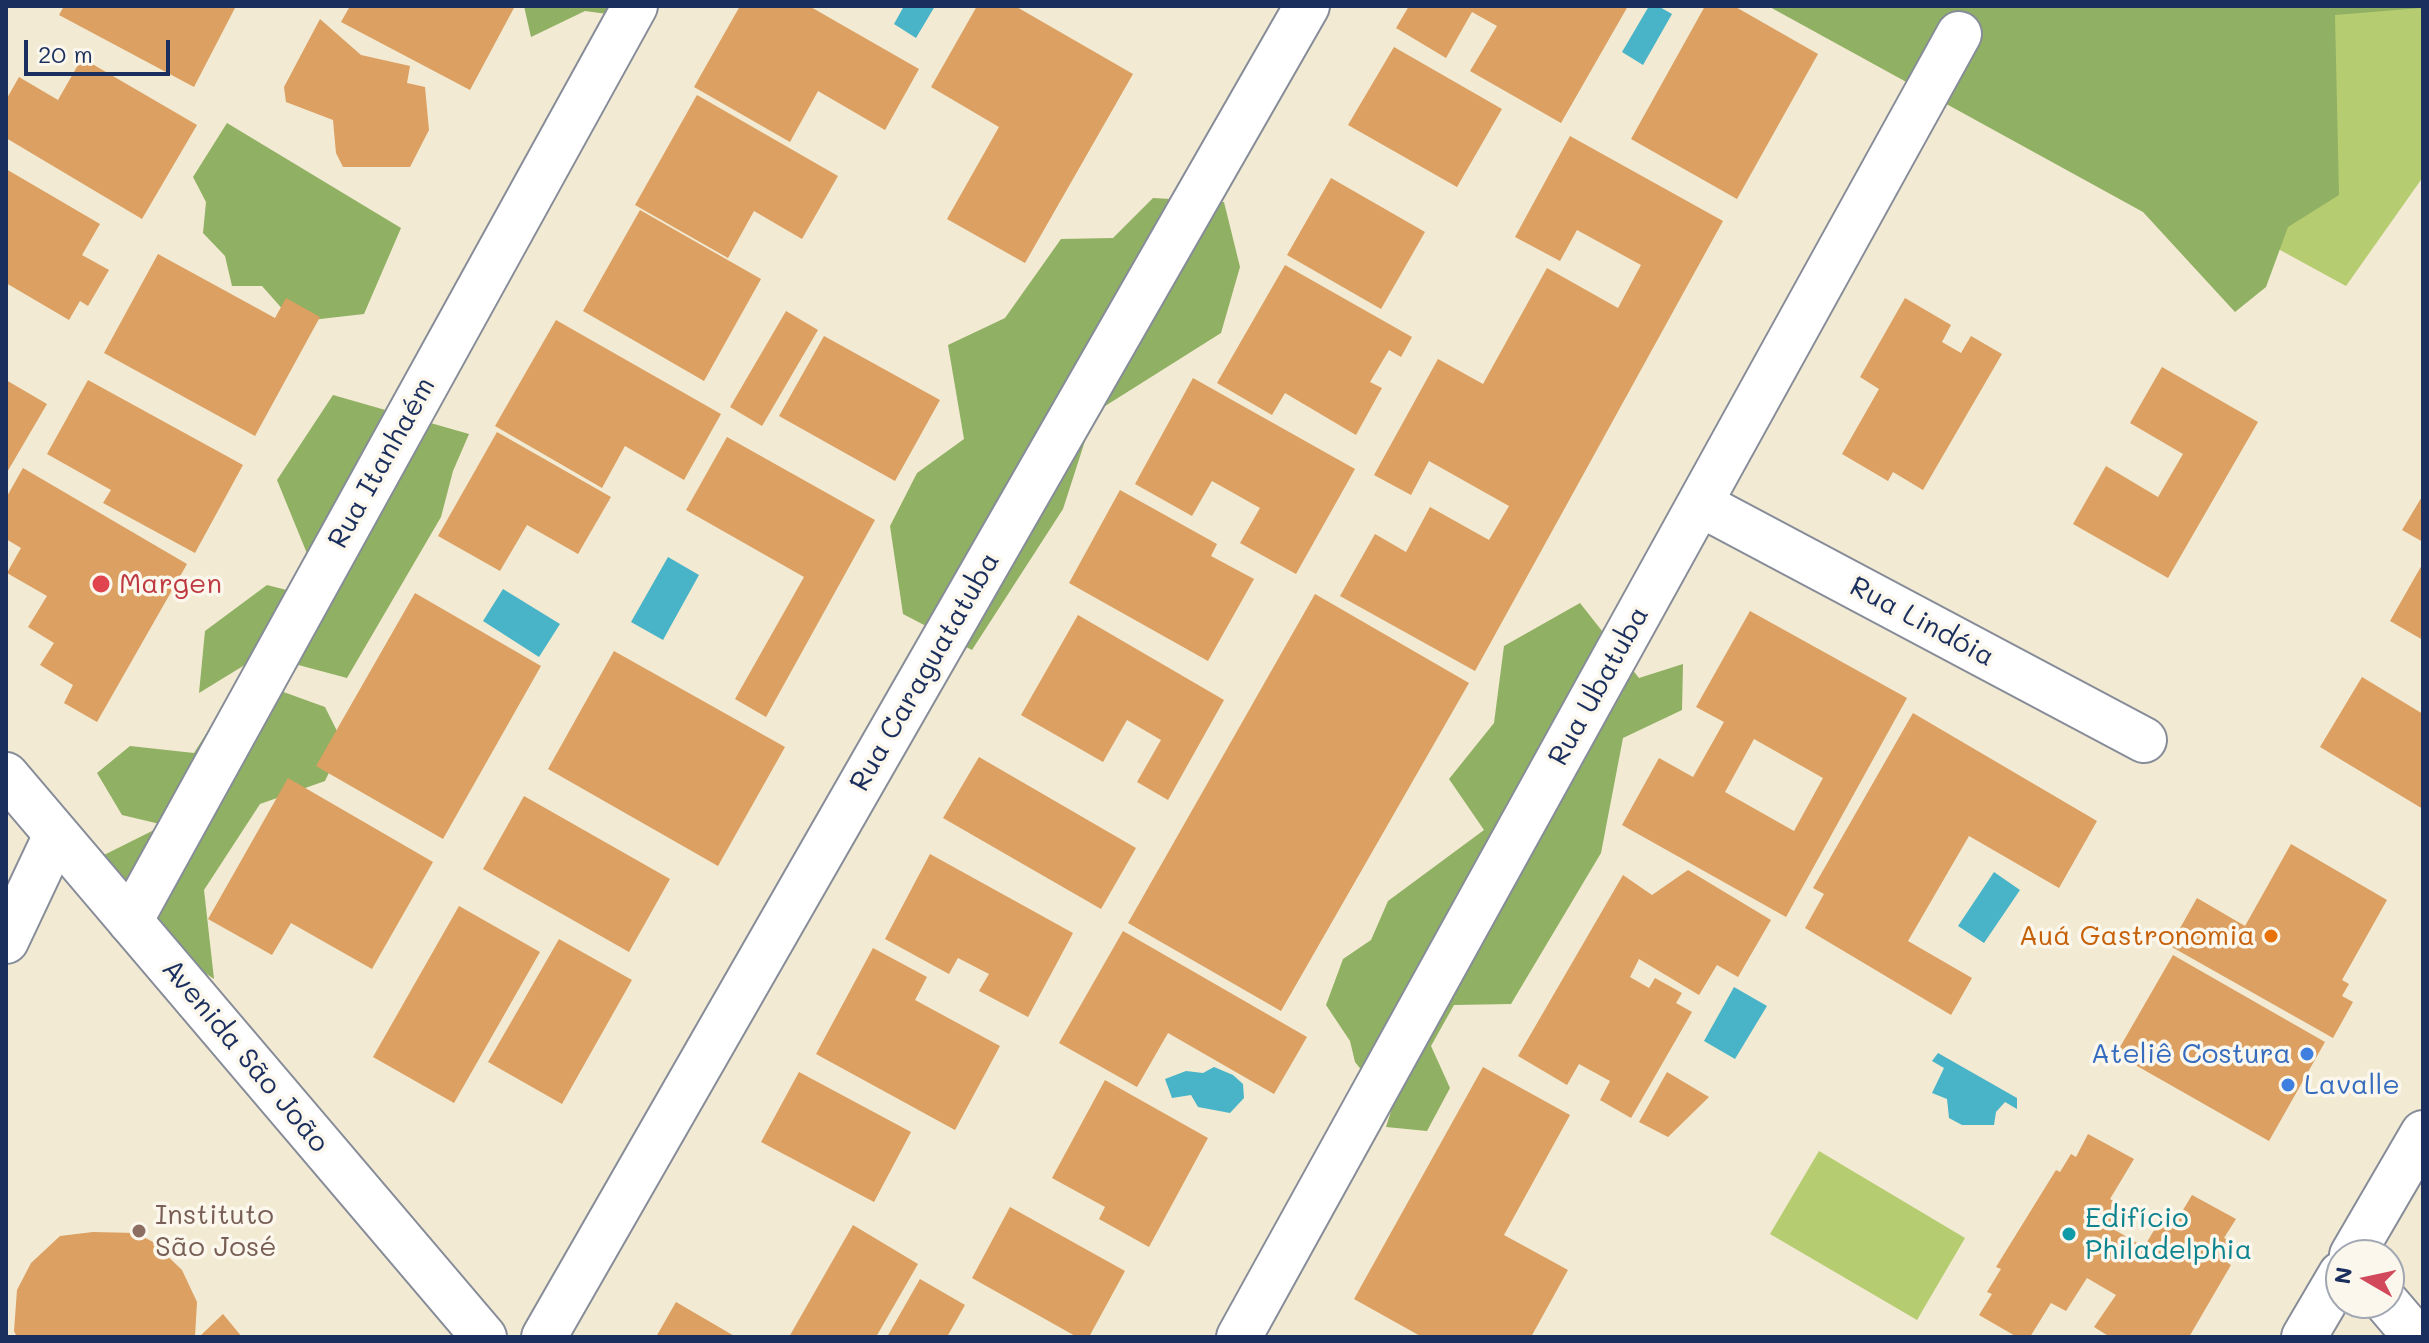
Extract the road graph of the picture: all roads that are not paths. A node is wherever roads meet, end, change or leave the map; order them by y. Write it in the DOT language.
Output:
graph roads {
  1 [pos="635,6"];
  2 [pos="1307,6"];
  3 [pos="1959,34"];
  4 [pos="1700,504"];
  5 [pos="2144,740"];
  6 [pos="6,775"];
  7 [pos="56,835"];
  8 [pos="130,921"];
  9 [pos="6,941"];
  10 [pos="2423,1133"];
  11 [pos="2361,1239"];
  12 [pos="2325,1301"];
  13 [pos="2401,1319"];
  14 [pos="484,1337"];
  15 [pos="544,1337"];
  16 [pos="1239,1337"];
  17 [pos="2304,1337"];
  18 [pos="2416,1337"];
  1 -- 8 [label="street, Rua Itanhaém"];
  2 -- 15 [label="street, Rua Caraguatatuba"];
  3 -- 4 [label="street, Rua Ubatuba"];
  4 -- 5 [label="street, Rua Lindóia"];
  4 -- 16 [label="street, Rua Ubatuba"];
  6 -- 7 [label="street, Avenida São João"];
  7 -- 8 [label="street, Avenida São João"];
  7 -- 9 [label="street"];
  8 -- 14 [label="street, Avenida São João"];
  10 -- 11 [label="street"];
  12 -- 17 [label="street"];
  13 -- 18 [label="street"];
}
